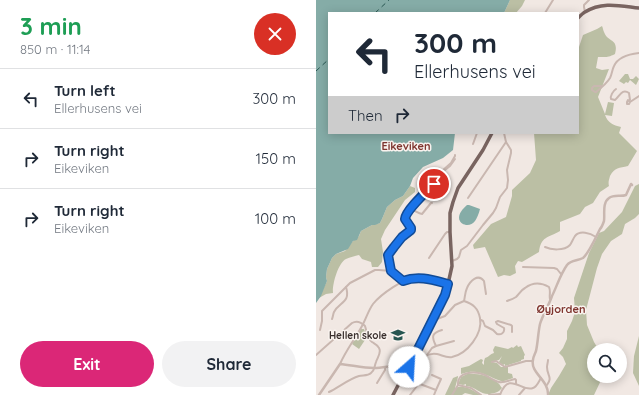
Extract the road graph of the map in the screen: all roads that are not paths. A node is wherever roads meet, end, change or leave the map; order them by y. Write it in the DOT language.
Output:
graph roads {
  1 [pos="553,0"];
  2 [pos="589,0"];
  3 [pos="639,8"];
  4 [pos="546,12"];
  5 [pos="585,12"];
  6 [pos="579,17"];
  7 [pos="639,53"];
  8 [pos="601,86"];
  9 [pos="616,89"];
  10 [pos="639,96"];
  11 [pos="477,134"];
  12 [pos="491,134"];
  13 [pos="504,134"];
  14 [pos="506,142"];
  15 [pos="473,144"];
  16 [pos="455,155"];
  17 [pos="455,159"];
  18 [pos="442,171"];
  19 [pos="632,185"];
  20 [pos="468,198"];
  21 [pos="432,203"];
  22 [pos="410,209"];
  23 [pos="450,232"];
  24 [pos="596,237"];
  25 [pos="545,247"];
  26 [pos="429,258"];
  27 [pos="452,261"];
  28 [pos="523,267"];
  29 [pos="391,271"];
  30 [pos="561,274"];
  31 [pos="403,281"];
  32 [pos="448,284"];
  33 [pos="346,288"];
  34 [pos="486,294"];
  35 [pos="551,299"];
  36 [pos="464,301"];
  37 [pos="507,301"];
  38 [pos="332,319"];
  39 [pos="481,320"];
  40 [pos="431,324"];
  41 [pos="363,325"];
  42 [pos="320,330"];
  43 [pos="442,330"];
  44 [pos="512,332"];
  45 [pos="454,341"];
  46 [pos="436,346"];
  47 [pos="316,355"];
  48 [pos="427,356"];
  49 [pos="548,360"];
  50 [pos="532,361"];
  51 [pos="492,362"];
  52 [pos="340,364"];
  53 [pos="385,367"];
  54 [pos="408,367"];
  55 [pos="375,368"];
  56 [pos="432,375"];
  57 [pos="541,378"];
  58 [pos="377,383"];
  59 [pos="516,384"];
  60 [pos="458,385"];
  61 [pos="546,385"];
  62 [pos="525,388"];
  63 [pos="436,390"];
  64 [pos="329,392"];
  65 [pos="500,394"];
  66 [pos="320,395"];
  67 [pos="393,395"];
  68 [pos="410,395"];
  69 [pos="434,395"];
  70 [pos="452,395"];
  71 [pos="481,395"];
  72 [pos="489,395"];
  73 [pos="519,395"];
  74 [pos="548,395"];
  1 -- 4 [label="street"];
  2 -- 5 [label="street"];
  3 -- 5 [label="main road"];
  5 -- 6 [label="main road"];
  7 -- 8 [label="street"];
  9 -- 10 [label="street"];
  11 -- 15 [label="street"];
  12 -- 23 [label="main road"];
  13 -- 14 [label="street"];
  14 -- 20 [label="street"];
  14 -- 27 [label="street"];
  16 -- 18 [label="street"];
  17 -- 18 [label="street"];
  18 -- 22 [label="street"];
  19 -- 24 [label="street"];
  21 -- 22 [label="street"];
  22 -- 29 [label="street"];
  23 -- 26 [label="street"];
  23 -- 27 [label="main road"];
  24 -- 25 [label="street"];
  24 -- 30 [label="street"];
  27 -- 32 [label="main road"];
  28 -- 30 [label="street"];
  29 -- 31 [label="street"];
  29 -- 33 [label="street"];
  30 -- 35 [label="street"];
  31 -- 32 [label="street"];
  31 -- 41 [label="street"];
  32 -- 40 [label="main road"];
  33 -- 38 [label="street"];
  33 -- 42 [label="street"];
  34 -- 36 [label="street"];
  35 -- 37 [label="street"];
  35 -- 50 [label="street"];
  36 -- 39 [label="street"];
  36 -- 40 [label="street"];
  39 -- 44 [label="street"];
  39 -- 48 [label="street"];
  40 -- 54 [label="main road"];
  41 -- 47 [label="street"];
  41 -- 52 [label="street"];
  41 -- 55 [label="street"];
  43 -- 46 [label="street"];
  45 -- 46 [label="street"];
  46 -- 48 [label="street"];
  48 -- 54 [label="street"];
  49 -- 61 [label="street"];
  50 -- 51 [label="street"];
  50 -- 57 [label="street"];
  52 -- 55 [label="street"];
  52 -- 66 [label="street"];
  53 -- 54 [label="street"];
  53 -- 55 [label="street"];
  53 -- 58 [label="street"];
  54 -- 67 [label="main road"];
  55 -- 64 [label="street"];
  56 -- 63 [label="street"];
  57 -- 61 [label="street"];
  57 -- 62 [label="street"];
  59 -- 60 [label="street"];
  59 -- 62 [label="street"];
  59 -- 65 [label="street"];
  60 -- 70 [label="street"];
  60 -- 71 [label="street"];
  61 -- 74 [label="street"];
  62 -- 73 [label="street"];
  63 -- 68 [label="street"];
  63 -- 69 [label="street"];
  65 -- 72 [label="street"];
}
